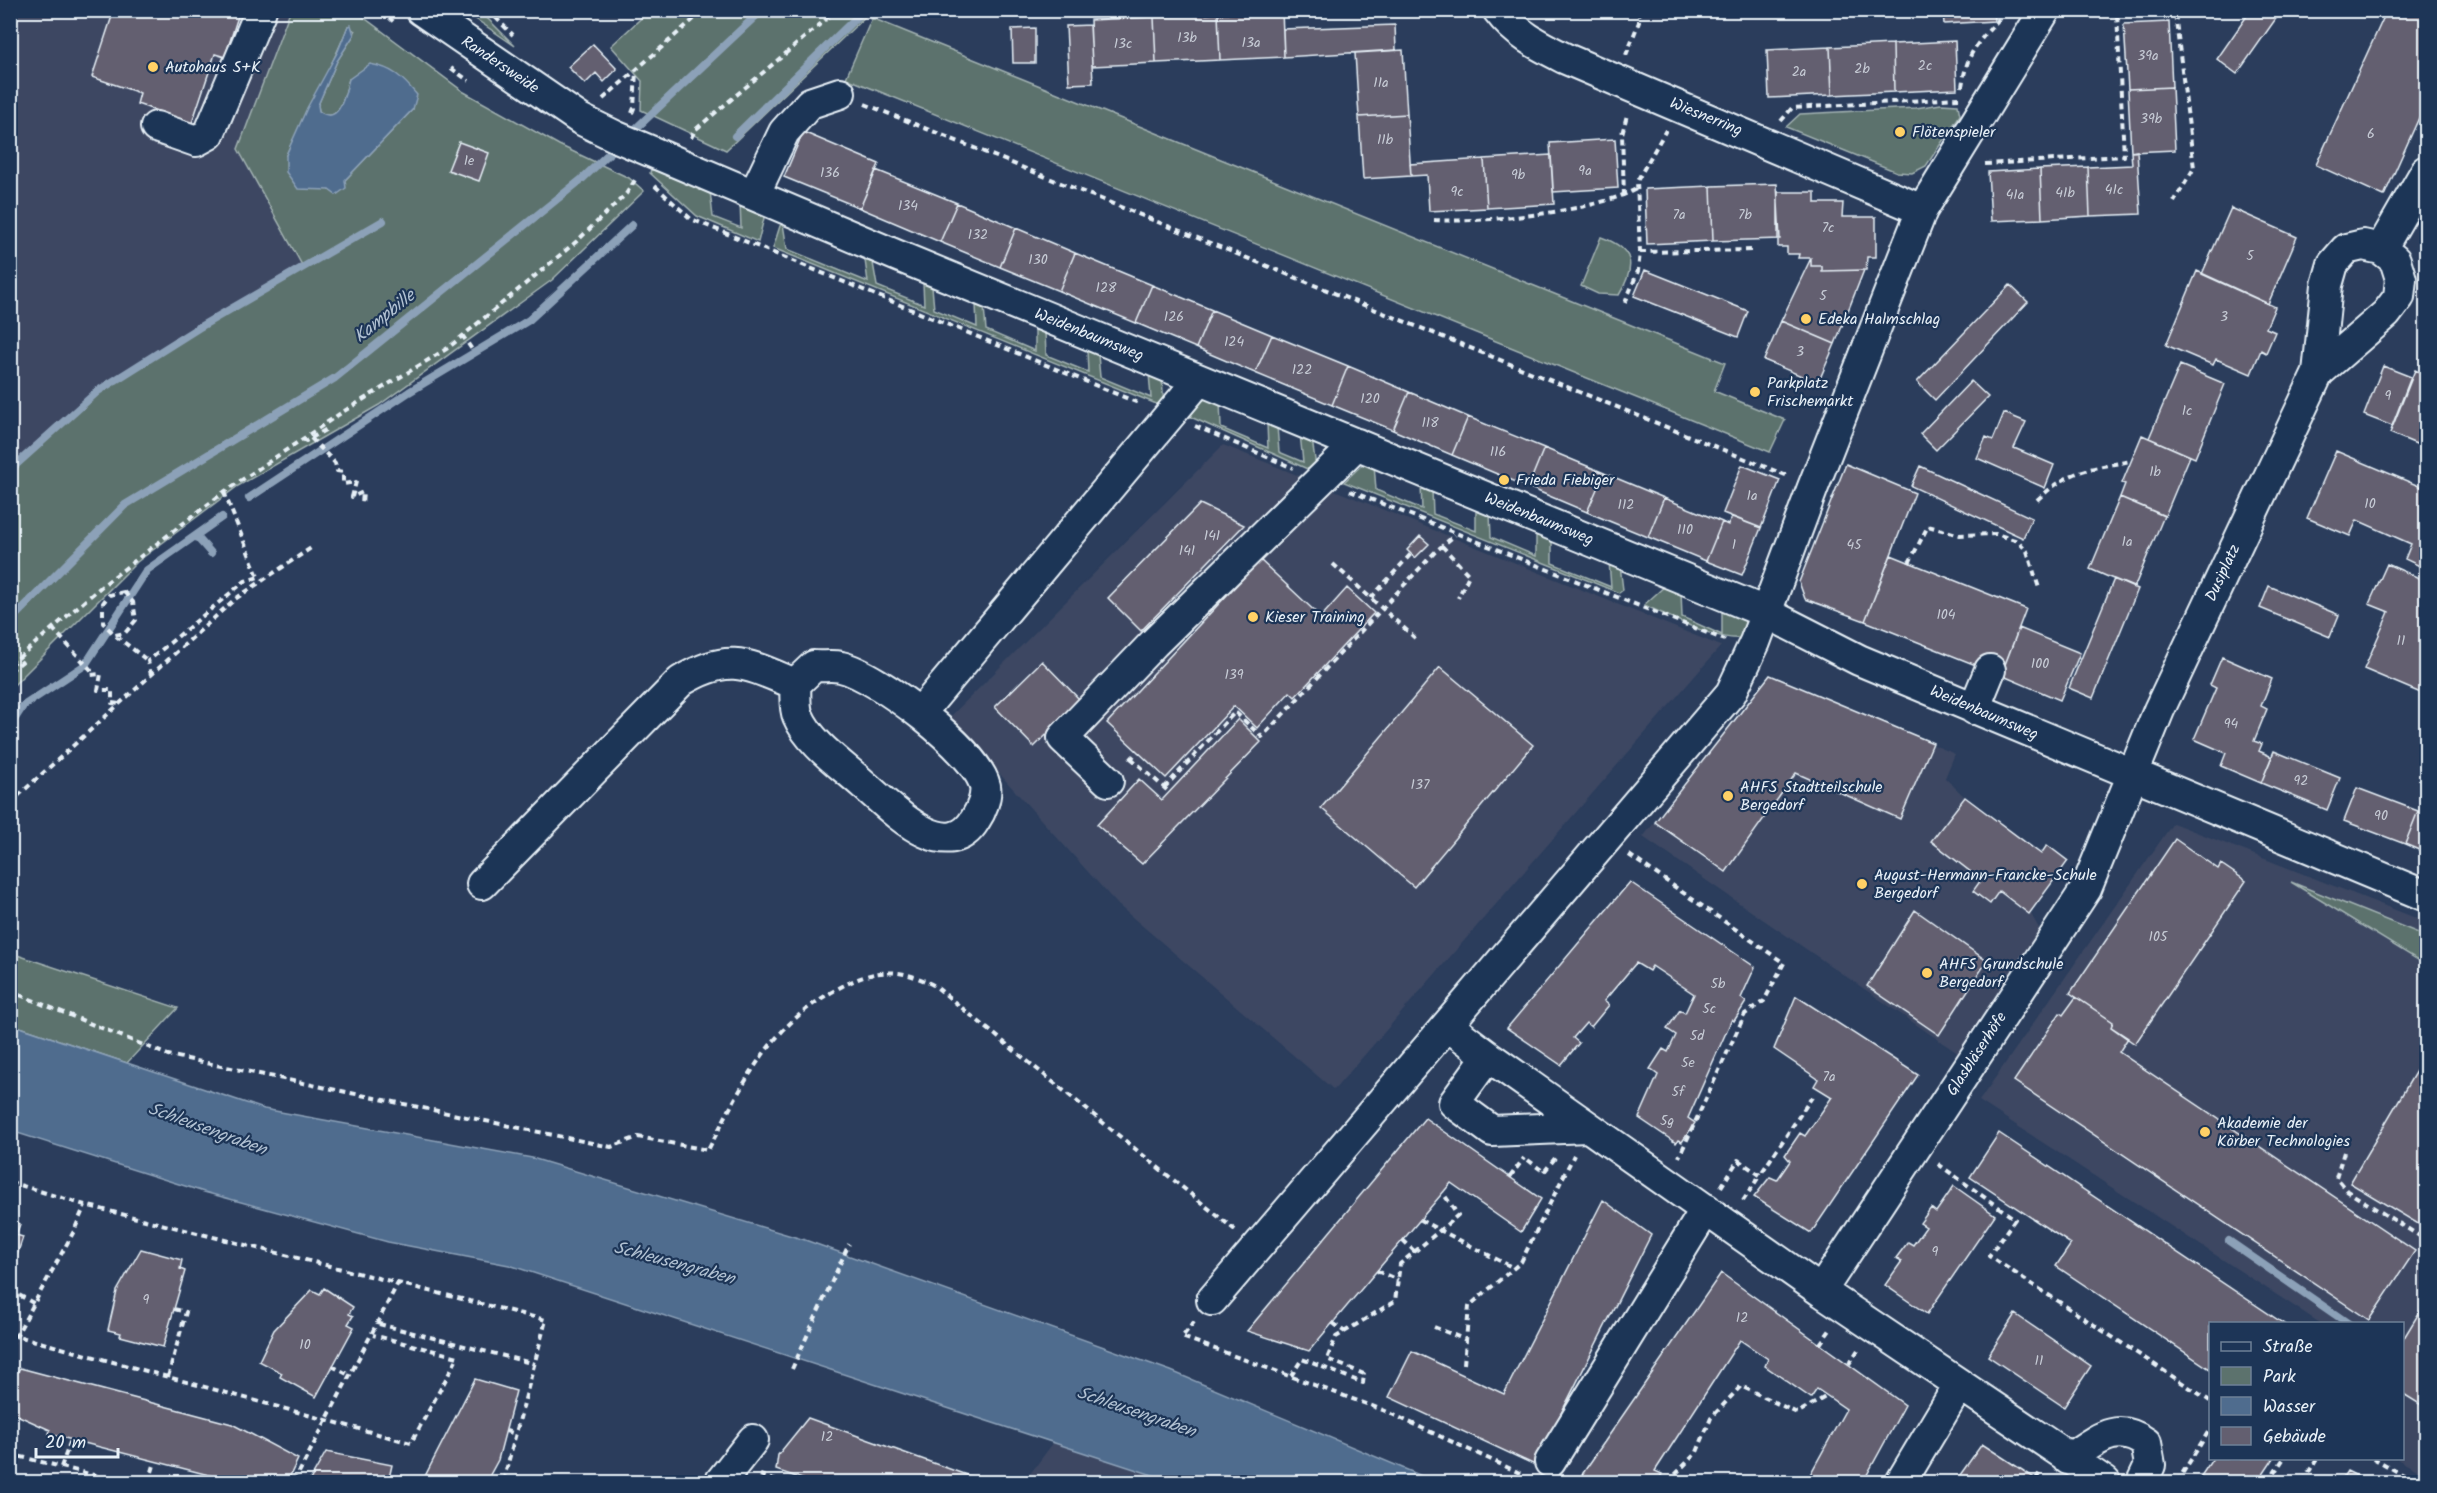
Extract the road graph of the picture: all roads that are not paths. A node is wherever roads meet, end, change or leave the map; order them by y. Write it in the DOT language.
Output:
graph roads {
  1 [pos="261,10"];
  2 [pos="421,10"];
  3 [pos="1498,10"];
  4 [pos="2044,13"];
  5 [pos="840,93"];
  6 [pos="156,127"];
  7 [pos="617,137"];
  8 [pos="2427,171"];
  9 [pos="754,195"];
  10 [pos="1922,210"];
  11 [pos="2381,249"];
  12 [pos="2319,374"];
  13 [pos="1199,380"];
  14 [pos="1357,444"];
  15 [pos="1765,612"];
  16 [pos="1990,670"];
  17 [pos="795,684"];
  18 [pos="1974,709"];
  19 [pos="921,712"];
  20 [pos="2131,775"];
  21 [pos="1108,781"];
  22 [pos="482,884"];
  23 [pos="2427,896"];
  24 [pos="1446,1025"];
  25 [pos="1488,1056"];
  26 [pos="1587,1127"];
  27 [pos="1706,1209"];
  28 [pos="1821,1291"];
  29 [pos="1212,1300"];
  30 [pos="1959,1385"];
  31 [pos="753,1440"];
  32 [pos="2068,1460"];
  33 [pos="1539,1469"];
  34 [pos="720,1482"];
  35 [pos="1900,1482"];
  36 [pos="2105,1482"];
  37 [pos="2142,1482"];
  1 -- 6 [label="street"];
  2 -- 7 [label="street, Randersweide"];
  3 -- 10 [label="street, Wiesnerring"];
  4 -- 10 [label="street"];
  5 -- 9 [label="street"];
  7 -- 9 [label="street, Weidenbaumsweg"];
  8 -- 11 [label="street"];
  9 -- 13 [label="street, Weidenbaumsweg"];
  10 -- 15 [label="street"];
  11 -- 12 [label="street, Dusiplatz"];
  11 -- 12 [label="street, Dusiplatz"];
  12 -- 20 [label="street, Dusiplatz"];
  13 -- 14 [label="street, Weidenbaumsweg"];
  13 -- 19 [label="street"];
  14 -- 15 [label="street, Weidenbaumsweg"];
  14 -- 21 [label="street"];
  15 -- 18 [label="street, Weidenbaumsweg"];
  15 -- 24 [label="street"];
  16 -- 18 [label="street"];
  17 -- 19 [label="street"];
  17 -- 19 [label="street"];
  17 -- 22 [label="street"];
  18 -- 20 [label="street, Weidenbaumsweg"];
  20 -- 23 [label="street, Weidenbaumsweg"];
  20 -- 28 [label="street, Glasbläserhöfe"];
  24 -- 25 [label="street"];
  24 -- 29 [label="street"];
  25 -- 26 [label="street"];
  25 -- 26 [label="street"];
  26 -- 27 [label="street"];
  27 -- 28 [label="street"];
  27 -- 33 [label="street"];
  28 -- 30 [label="street"];
  30 -- 32 [label="street"];
  30 -- 35 [label="street"];
  31 -- 34 [label="street"];
  32 -- 36 [label="street"];
  32 -- 37 [label="street"];
}
